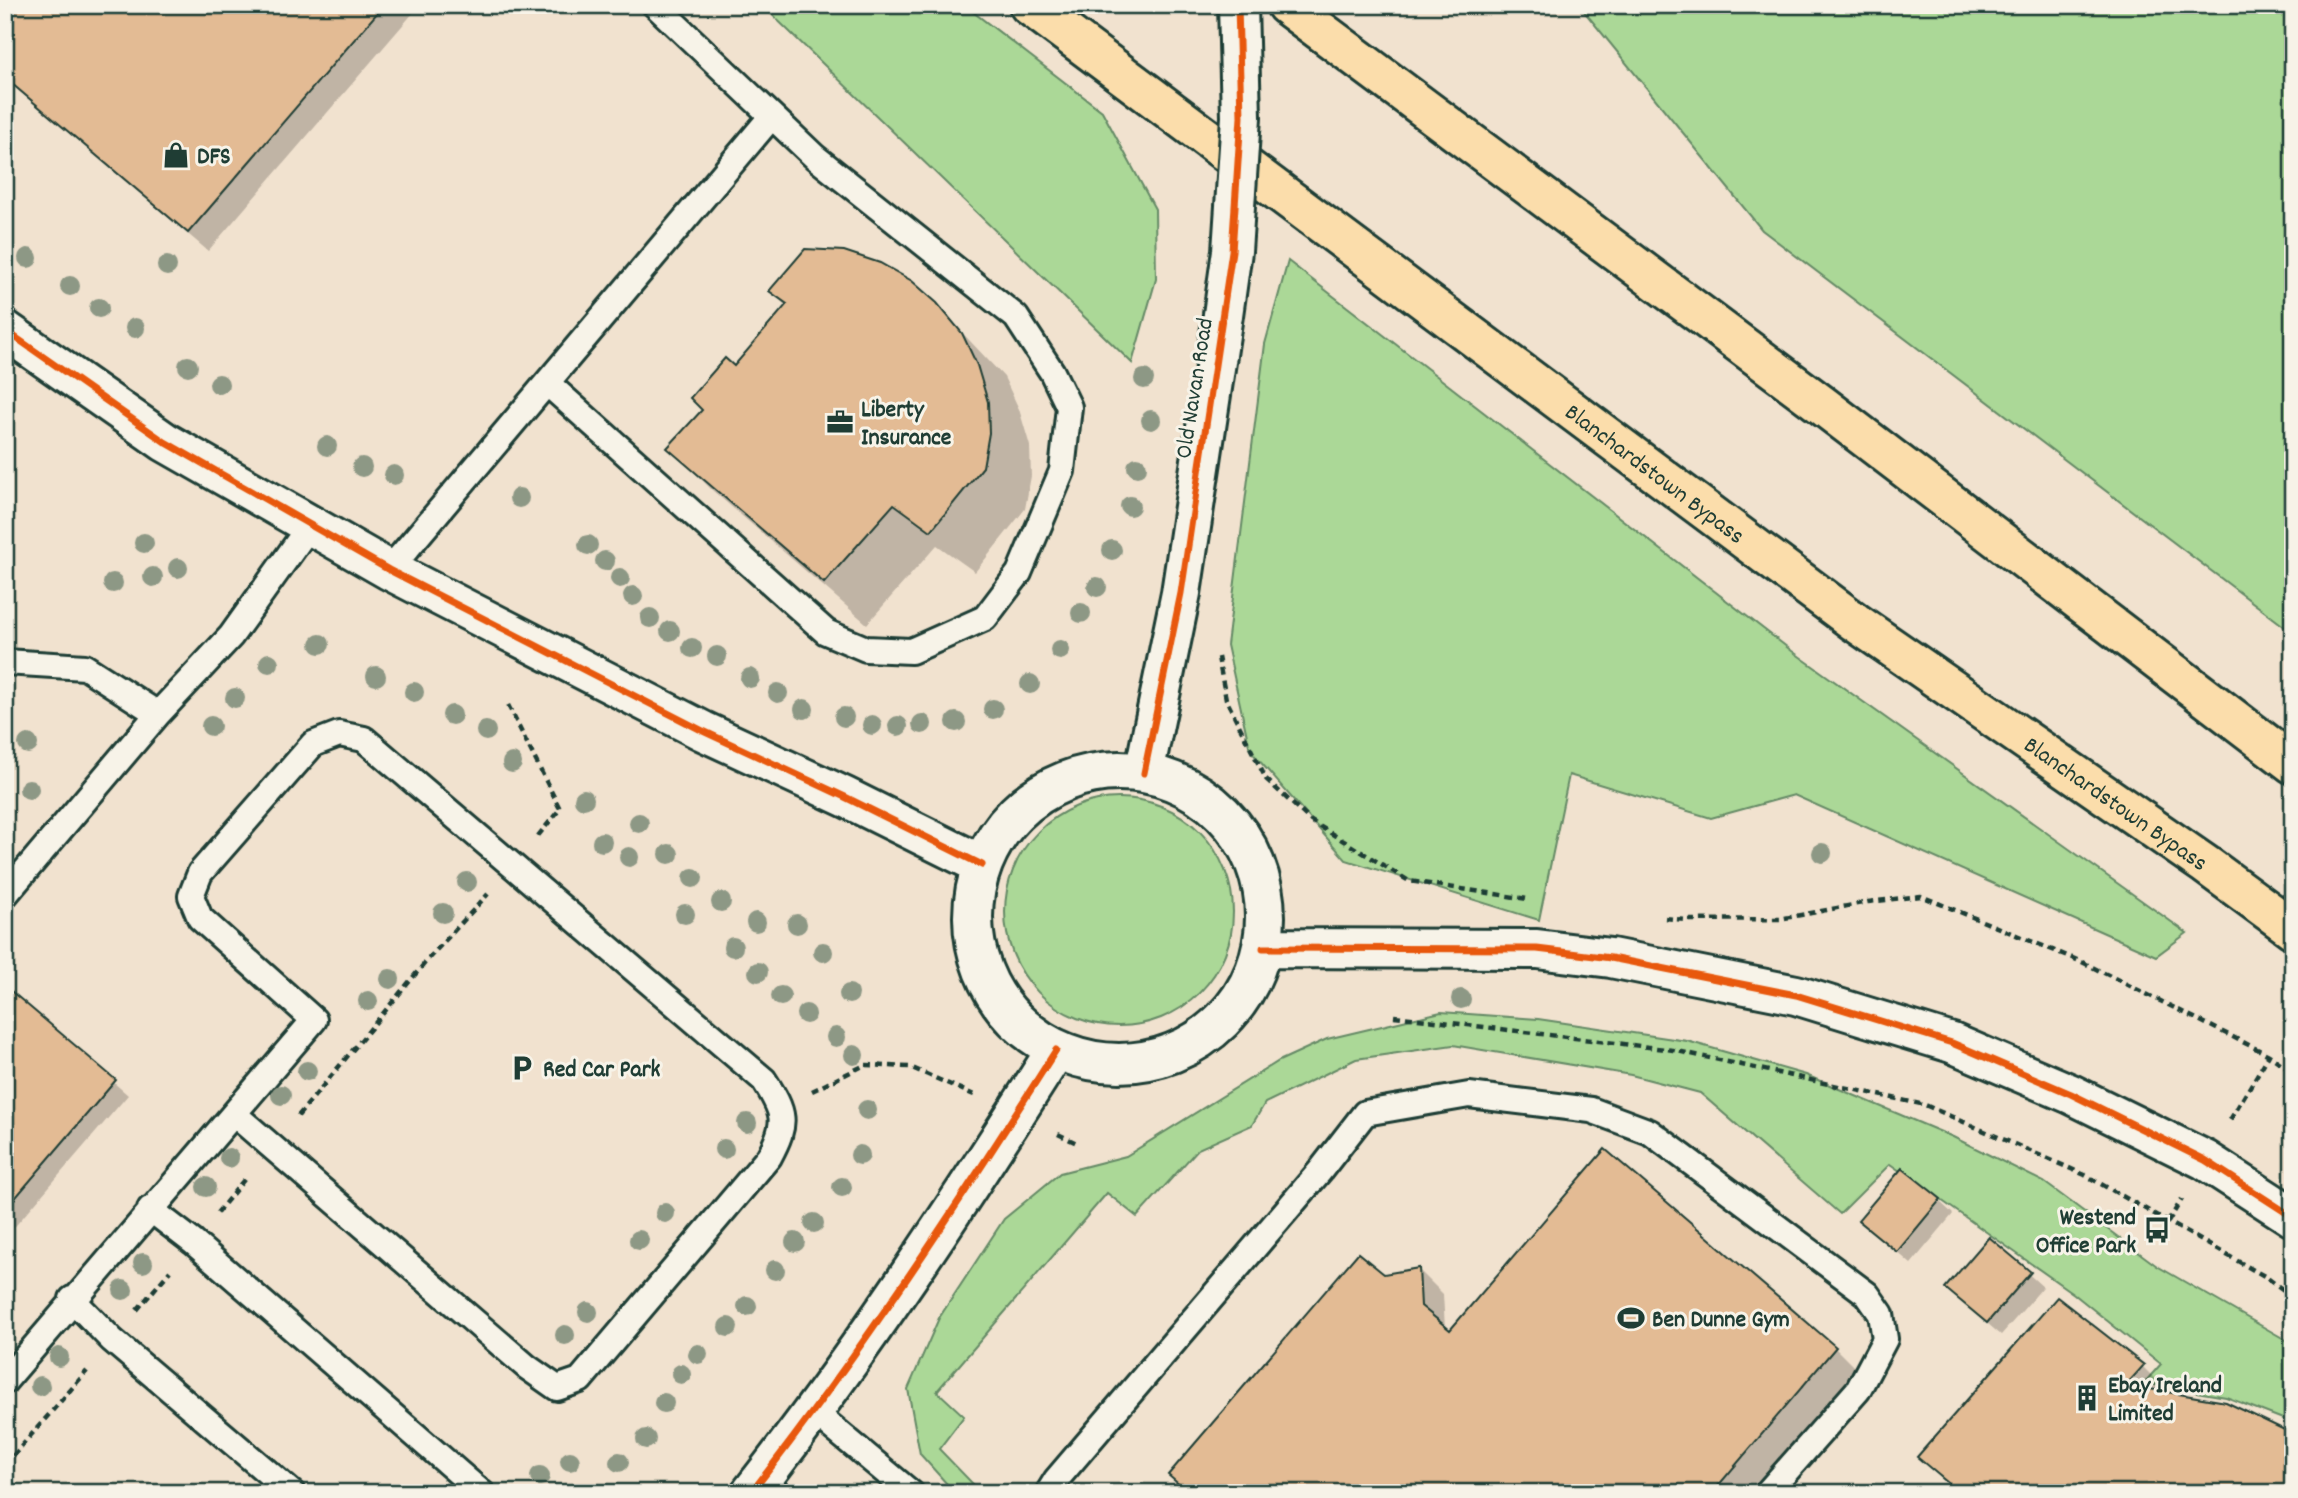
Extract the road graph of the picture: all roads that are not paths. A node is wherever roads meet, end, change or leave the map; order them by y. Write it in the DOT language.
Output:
graph roads {
  1 [pos="655,5"];
  2 [pos="1029,5"];
  3 [pos="1238,5"];
  4 [pos="1286,5"];
  5 [pos="1327,5"];
  6 [pos="771,117"];
  7 [pos="5,330"];
  8 [pos="547,383"];
  9 [pos="1822,405"];
  10 [pos="311,524"];
  11 [pos="390,570"];
  12 [pos="5,662"];
  13 [pos="158,714"];
  14 [pos="2293,764"];
  15 [pos="1144,773"];
  16 [pos="982,865"];
  17 [pos="5,895"];
  18 [pos="2293,929"];
  19 [pos="1263,948"];
  20 [pos="1056,1050"];
  21 [pos="234,1114"];
  22 [pos="150,1209"];
  23 [pos="2293,1217"];
  24 [pos="72,1299"];
  25 [pos="5,1381"];
  26 [pos="814,1412"];
  27 [pos="292,1493"];
  28 [pos="482,1493"];
  29 [pos="751,1493"];
  30 [pos="911,1493"];
  31 [pos="1048,1493"];
  32 [pos="1768,1493"];
  1 -- 6 [label="lane"];
  2 -- 18 [label="highway, Blanchardstown Bypass"];
  3 -- 15 [label="street, Old Navan Road, bridge"];
  4 -- 9 [label="highway"];
  5 -- 9 [label="highway"];
  6 -- 8 [label="lane"];
  6 -- 8 [label="lane"];
  7 -- 10 [label="street"];
  8 -- 11 [label="lane"];
  9 -- 14 [label="highway"];
  10 -- 11 [label="street"];
  10 -- 13 [label="lane"];
  11 -- 16 [label="street"];
  12 -- 13 [label="lane"];
  13 -- 17 [label="lane"];
  15 -- 16 [label="street"];
  15 -- 19 [label="street"];
  16 -- 20 [label="street"];
  19 -- 20 [label="street"];
  19 -- 23 [label="street"];
  20 -- 26 [label="street"];
  21 -- 21 [label="lane"];
  21 -- 22 [label="lane"];
  22 -- 24 [label="lane"];
  22 -- 28 [label="lane"];
  24 -- 25 [label="lane"];
  24 -- 27 [label="lane"];
  26 -- 29 [label="street"];
  26 -- 30 [label="lane"];
  31 -- 32 [label="lane"];
}
